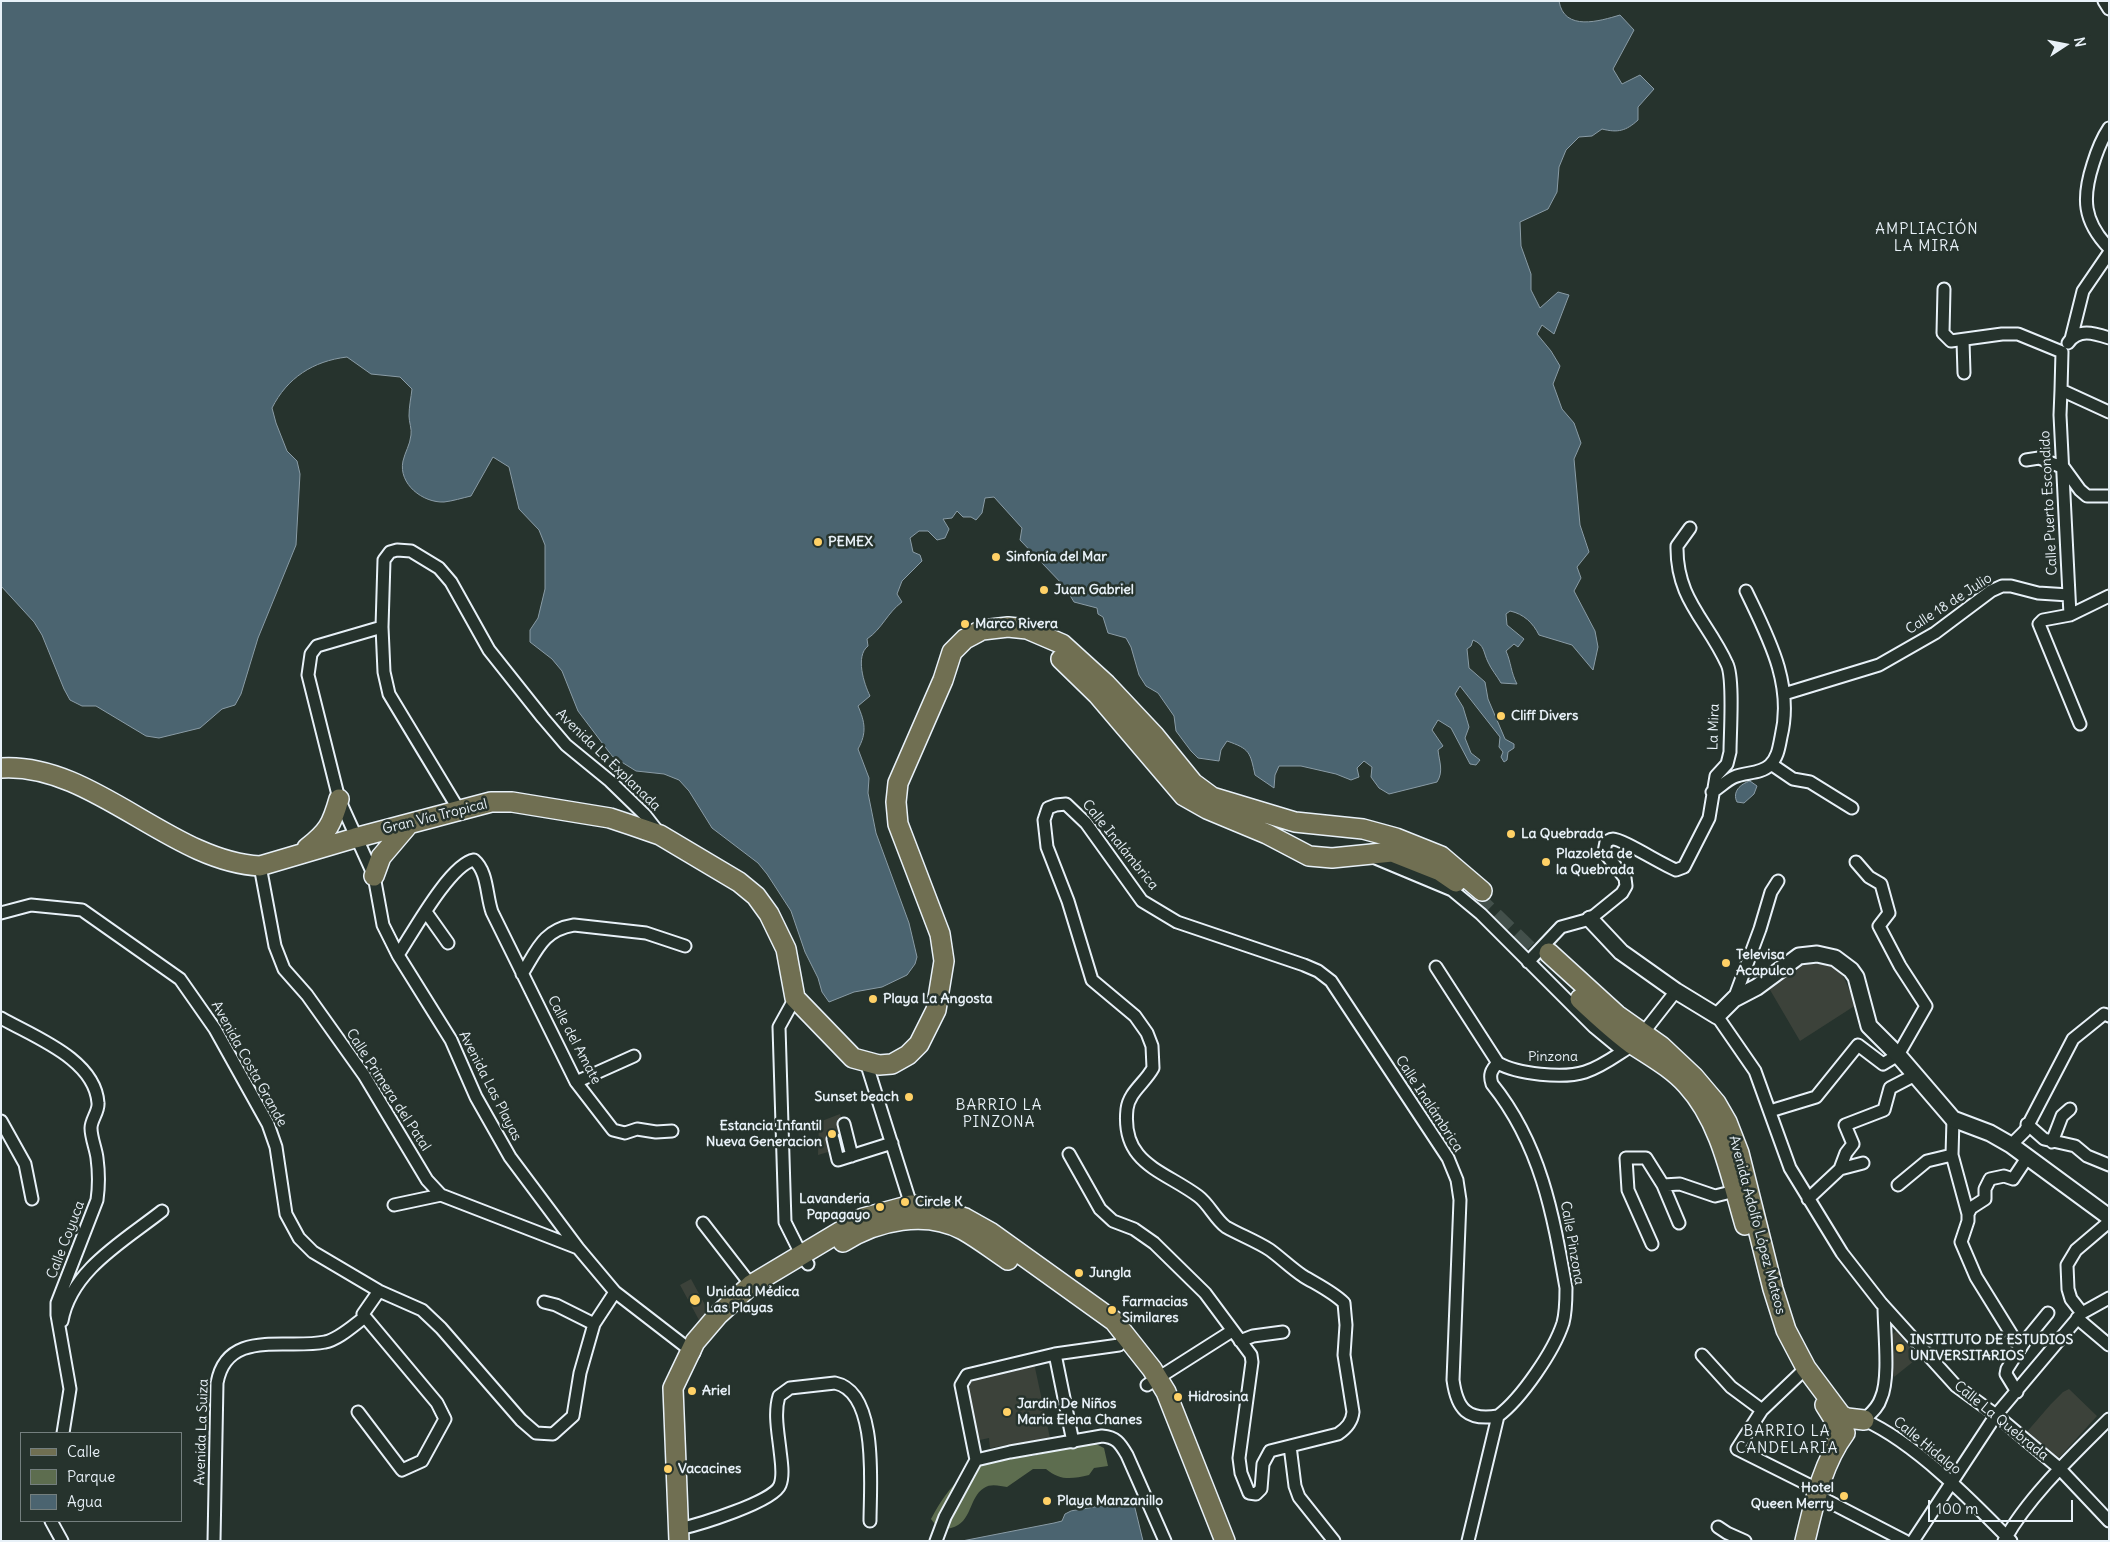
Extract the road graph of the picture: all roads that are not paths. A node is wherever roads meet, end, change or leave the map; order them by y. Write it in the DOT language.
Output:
graph roads {
  1 [pos="2104,1"];
  2 [pos="2109,8"];
  3 [pos="2109,128"];
  4 [pos="2109,248"];
  5 [pos="2109,254"];
  6 [pos="1944,289"];
  7 [pos="2109,338"];
  8 [pos="2071,339"];
  9 [pos="1963,341"];
  10 [pos="2062,352"];
  11 [pos="1964,373"];
  12 [pos="2061,390"];
  13 [pos="2109,412"];
  14 [pos="2026,460"];
  15 [pos="2064,468"];
  16 [pos="2109,496"];
  17 [pos="1690,528"];
  18 [pos="1746,591"];
  19 [pos="2069,595"];
  20 [pos="2109,596"];
  21 [pos="2070,615"];
  22 [pos="382,627"];
  23 [pos="943,680"];
  24 [pos="1784,694"];
  25 [pos="2080,724"];
  26 [pos="1771,764"];
  27 [pos="1,768"];
  28 [pos="1712,792"];
  29 [pos="339,799"];
  30 [pos="1852,808"];
  31 [pos="459,810"];
  32 [pos="408,824"];
  33 [pos="660,835"];
  34 [pos="355,838"];
  35 [pos="1364,853"];
  36 [pos="299,854"];
  37 [pos="1856,862"];
  38 [pos="260,866"];
  39 [pos="374,876"];
  40 [pos="1778,881"];
  41 [pos="426,912"];
  42 [pos="1,913"];
  43 [pos="1590,919"];
  44 [pos="448,943"];
  45 [pos="685,946"];
  46 [pos="1541,954"];
  47 [pos="398,955"];
  48 [pos="1436,967"];
  49 [pos="522,974"];
  50 [pos="1676,991"];
  51 [pos="795,998"];
  52 [pos="1734,999"];
  53 [pos="1717,1016"];
  54 [pos="2109,1016"];
  55 [pos="1,1018"];
  56 [pos="1636,1039"];
  57 [pos="1898,1055"];
  58 [pos="634,1056"];
  59 [pos="866,1062"];
  60 [pos="1498,1063"];
  61 [pos="1915,1076"];
  62 [pos="576,1082"];
  63 [pos="2070,1109"];
  64 [pos="1770,1111"];
  65 [pos="1953,1119"];
  66 [pos="1,1121"];
  67 [pos="844,1124"];
  68 [pos="2027,1124"];
  69 [pos="672,1131"];
  70 [pos="833,1139"];
  71 [pos="2052,1142"];
  72 [pos="892,1143"];
  73 [pos="2011,1145"];
  74 [pos="1069,1154"];
  75 [pos="1952,1155"];
  76 [pos="852,1156"];
  77 [pos="2027,1158"];
  78 [pos="1863,1163"];
  79 [pos="2109,1166"];
  80 [pos="1840,1170"];
  81 [pos="1663,1185"];
  82 [pos="1898,1185"];
  83 [pos="1734,1190"];
  84 [pos="442,1195"];
  85 [pos="32,1199"];
  86 [pos="1808,1199"];
  87 [pos="394,1205"];
  88 [pos="910,1205"];
  89 [pos="162,1211"];
  90 [pos="1968,1214"];
  91 [pos="2109,1217"];
  92 [pos="2109,1222"];
  93 [pos="703,1223"];
  94 [pos="1679,1223"];
  95 [pos="1652,1244"];
  96 [pos="578,1248"];
  97 [pos="805,1260"];
  98 [pos="751,1285"];
  99 [pos="379,1291"];
  100 [pos="615,1292"];
  101 [pos="2104,1300"];
  102 [pos="544,1302"];
  103 [pos="1884,1307"];
  104 [pos="2048,1313"];
  105 [pos="2080,1315"];
  106 [pos="365,1317"];
  107 [pos="594,1324"];
  108 [pos="60,1330"];
  109 [pos="1232,1331"];
  110 [pos="1284,1332"];
  111 [pos="1123,1340"];
  112 [pos="1240,1341"];
  113 [pos="2109,1345"];
  114 [pos="2020,1348"];
  115 [pos="693,1353"];
  116 [pos="1055,1354"];
  117 [pos="1702,1354"];
  118 [pos="1803,1370"];
  119 [pos="1152,1381"];
  120 [pos="2017,1392"];
  121 [pos="1762,1410"];
  122 [pos="1832,1410"];
  123 [pos="358,1412"];
  124 [pos="1996,1415"];
  125 [pos="1498,1416"];
  126 [pos="2109,1418"];
  127 [pos="1864,1420"];
  128 [pos="63,1432"];
  129 [pos="1073,1442"];
  130 [pos="1838,1442"];
  131 [pos="1290,1446"];
  132 [pos="976,1460"];
  133 [pos="2060,1468"];
  134 [pos="1949,1482"];
  135 [pos="1817,1492"];
  136 [pos="870,1521"];
  137 [pos="2109,1521"];
  138 [pos="52,1522"];
  139 [pos="1718,1527"];
  140 [pos="682,1535"];
  141 [pos="2007,1539"];
  142 [pos="62,1541"];
  143 [pos="214,1541"];
  144 [pos="936,1541"];
  145 [pos="1164,1541"];
  146 [pos="1211,1541"];
  147 [pos="1225,1541"];
  148 [pos="1334,1541"];
  149 [pos="1468,1541"];
  150 [pos="1745,1541"];
  151 [pos="1805,1541"];
  152 [pos="1905,1541"];
  153 [pos="1913,1541"];
  1 -- 2 [label="street"];
  3 -- 4 [label="street"];
  5 -- 8 [label="street"];
  6 -- 9 [label="street"];
  7 -- 8 [label="street"];
  8 -- 10 [label="street"];
  9 -- 10 [label="street"];
  9 -- 11 [label="street"];
  10 -- 12 [label="street, Calle Puerto Escondido"];
  12 -- 13 [label="street"];
  12 -- 15 [label="street, Calle Puerto Escondido"];
  14 -- 15 [label="street"];
  15 -- 16 [label="street"];
  15 -- 19 [label="street, Calle Puerto Escondido"];
  17 -- 28 [label="street, La Mira"];
  18 -- 24 [label="street"];
  19 -- 21 [label="street, Calle Puerto Escondido"];
  19 -- 24 [label="street, Calle 18 de Julio"];
  20 -- 21 [label="street"];
  21 -- 25 [label="street"];
  22 -- 29 [label="street"];
  22 -- 31 [label="street"];
  22 -- 33 [label="street, Avenida La Explanada"];
  23 -- 35 [label="main road"];
  23 -- 35 [label="main road"];
  23 -- 59 [label="main road"];
  24 -- 26 [label="street"];
  26 -- 28 [label="street"];
  26 -- 30 [label="street"];
  27 -- 38 [label="main road, Gran Vía Tropical"];
  28 -- 43 [label="street, La Mira"];
  29 -- 34 [label="street"];
  29 -- 36 [label="main road"];
  31 -- 32 [label="main road, Gran Vía Tropical"];
  31 -- 33 [label="main road, Gran Vía Tropical"];
  32 -- 34 [label="main road, Gran Vía Tropical"];
  32 -- 39 [label="main road"];
  33 -- 51 [label="main road, Gran Vía Tropical"];
  34 -- 36 [label="main road, Gran Vía Tropical"];
  34 -- 39 [label="street, Avenida Las Playas"];
  35 -- 46 [label="street"];
  36 -- 38 [label="main road, Gran Vía Tropical"];
  37 -- 57 [label="street"];
  38 -- 84 [label="street, Calle Primera del Patal"];
  39 -- 47 [label="street, Avenida Las Playas"];
  40 -- 52 [label="street"];
  41 -- 44 [label="street"];
  41 -- 47 [label="street, Calle del Amate"];
  41 -- 49 [label="street, Calle del Amate"];
  42 -- 99 [label="street, Avenida Costa Grande"];
  43 -- 46 [label="street"];
  43 -- 50 [label="street, Calle La Quebrada"];
  45 -- 49 [label="street"];
  46 -- 56 [label="main road, Avenida Adolfo López Mateos"];
  46 -- 56 [label="street"];
  47 -- 96 [label="street, Avenida Las Playas"];
  48 -- 60 [label="street"];
  49 -- 62 [label="street, Calle del Amate"];
  50 -- 53 [label="street, Calle La Quebrada"];
  50 -- 56 [label="street"];
  51 -- 59 [label="main road"];
  51 -- 97 [label="street"];
  52 -- 53 [label="street"];
  52 -- 57 [label="street"];
  53 -- 64 [label="street, Calle La Quebrada"];
  54 -- 68 [label="street"];
  55 -- 108 [label="street, Calle Coyuca"];
  56 -- 60 [label="street, Pinzona"];
  56 -- 83 [label="main road, Avenida Adolfo López Mateos"];
  56 -- 118 [label="main road, Avenida Adolfo López Mateos"];
  57 -- 61 [label="street"];
  57 -- 64 [label="street"];
  58 -- 62 [label="street"];
  59 -- 72 [label="street"];
  60 -- 125 [label="street, Calle Pinzona"];
  61 -- 65 [label="street"];
  61 -- 80 [label="street"];
  62 -- 69 [label="street, Calle del Amate"];
  63 -- 71 [label="street"];
  64 -- 86 [label="street, Calle La Quebrada"];
  65 -- 73 [label="street"];
  65 -- 75 [label="street"];
  66 -- 85 [label="street"];
  67 -- 76 [label="street"];
  68 -- 71 [label="street"];
  68 -- 73 [label="street"];
  70 -- 76 [label="street"];
  71 -- 79 [label="street"];
  72 -- 76 [label="street"];
  72 -- 88 [label="street"];
  73 -- 91 [label="street"];
  74 -- 109 [label="street"];
  75 -- 82 [label="street"];
  75 -- 90 [label="street"];
  77 -- 90 [label="street"];
  78 -- 80 [label="street"];
  80 -- 86 [label="street"];
  81 -- 83 [label="street"];
  81 -- 94 [label="street"];
  81 -- 95 [label="street"];
  83 -- 118 [label="main road, Avenida Adolfo López Mateos"];
  84 -- 87 [label="street"];
  84 -- 96 [label="street, Calle Primera del Patal"];
  86 -- 103 [label="street, Calle La Quebrada"];
  88 -- 97 [label="main road"];
  88 -- 111 [label="main road"];
  89 -- 108 [label="street"];
  90 -- 114 [label="street"];
  92 -- 105 [label="street"];
  93 -- 98 [label="street"];
  96 -- 100 [label="street, Avenida Las Playas"];
  97 -- 98 [label="main road"];
  97 -- 111 [label="main road"];
  97 -- 115 [label="main road"];
  98 -- 115 [label="main road"];
  99 -- 106 [label="street, Avenida La Suiza"];
  99 -- 107 [label="street, Avenida Costa Grande"];
  100 -- 107 [label="street, Avenida Costa Grande"];
  100 -- 115 [label="street, Avenida Las Playas"];
  101 -- 105 [label="street"];
  102 -- 107 [label="street"];
  103 -- 124 [label="street, Calle La Quebrada"];
  103 -- 127 [label="street"];
  104 -- 114 [label="street"];
  105 -- 113 [label="street"];
  105 -- 120 [label="street"];
  106 -- 123 [label="street"];
  106 -- 143 [label="street, Avenida La Suiza"];
  108 -- 128 [label="street, Calle Coyuca"];
  109 -- 112 [label="street"];
  109 -- 119 [label="street"];
  110 -- 112 [label="street"];
  111 -- 116 [label="street"];
  111 -- 119 [label="main road"];
  112 -- 131 [label="street"];
  114 -- 120 [label="street"];
  115 -- 140 [label="main road"];
  116 -- 129 [label="street"];
  116 -- 132 [label="street"];
  117 -- 121 [label="street"];
  118 -- 121 [label="street"];
  118 -- 122 [label="main road, Avenida Adolfo López Mateos"];
  119 -- 146 [label="main road"];
  119 -- 147 [label="main road"];
  120 -- 124 [label="street"];
  121 -- 135 [label="street"];
  122 -- 127 [label="main road"];
  122 -- 130 [label="main road, Avenida Adolfo López Mateos"];
  124 -- 133 [label="street, Calle La Quebrada"];
  124 -- 134 [label="street"];
  125 -- 131 [label="street, Calle Inalámbrica"];
  125 -- 149 [label="street"];
  126 -- 133 [label="street"];
  127 -- 130 [label="main road"];
  127 -- 134 [label="street, Calle Hidalgo"];
  129 -- 132 [label="street"];
  129 -- 145 [label="street"];
  130 -- 135 [label="main road"];
  131 -- 148 [label="street"];
  132 -- 144 [label="street"];
  133 -- 137 [label="street, Calle La Quebrada"];
  133 -- 141 [label="street"];
  134 -- 141 [label="street, Calle Hidalgo"];
  134 -- 153 [label="street"];
  135 -- 151 [label="main road"];
  135 -- 152 [label="street"];
  136 -- 140 [label="street"];
  138 -- 142 [label="street"];
  139 -- 150 [label="street"];
}
